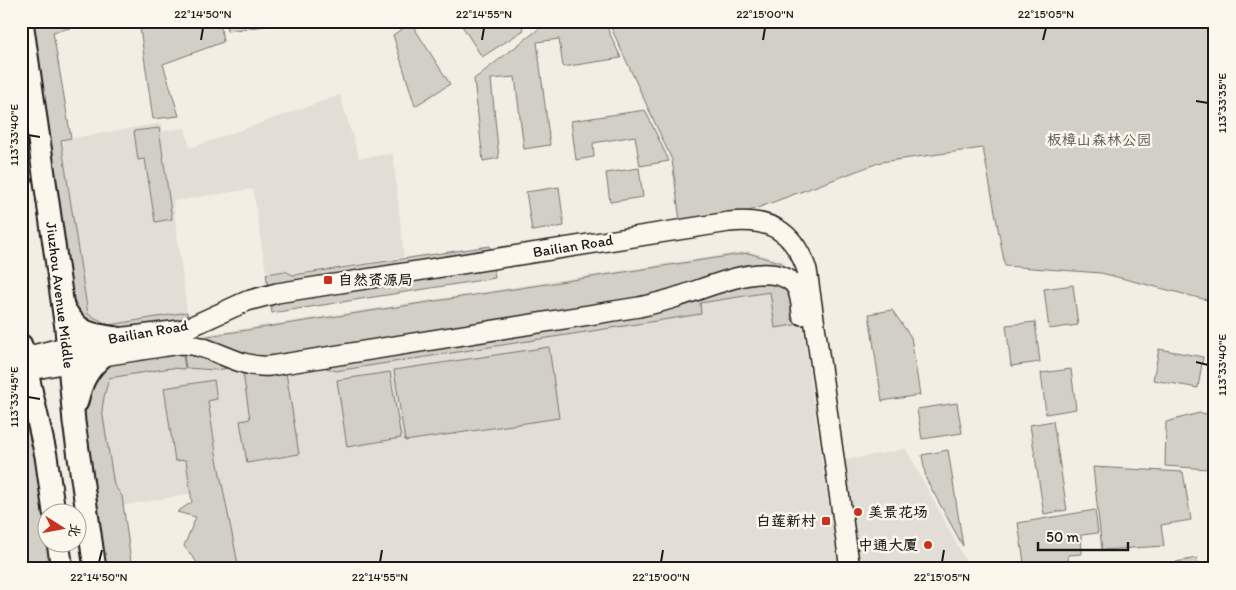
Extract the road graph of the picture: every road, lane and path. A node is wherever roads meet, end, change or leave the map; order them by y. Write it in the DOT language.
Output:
graph roads {
  1 [pos="22,21"];
  2 [pos="64,308"];
  3 [pos="117,338"];
  4 [pos="69,354"];
  5 [pos="103,356"];
  6 [pos="23,361"];
  7 [pos="29,407"];
  8 [pos="74,422"];
  9 [pos="53,502"];
  10 [pos="59,552"];
  11 [pos="62,569"];
  12 [pos="95,569"];
  13 [pos="839,569"];
  14 [pos="850,569"];
  1 -- 2 [label="main road, Jiuzhou Avenue Middle"];
  2 -- 3 [label="main road"];
  2 -- 4 [label="main road, Jiuzhou Avenue Middle"];
  3 -- 4 [label="main road, Bailian Road"];
  3 -- 14 [label="main road, Bailian Road"];
  4 -- 5 [label="main road, Bailian Road"];
  4 -- 6 [label="main road, Bailian Road"];
  4 -- 8 [label="main road, Jiuzhou Avenue Middle"];
  5 -- 8 [label="main road"];
  5 -- 13 [label="main road, Bailian Road"];
  6 -- 7 [label="main road"];
  7 -- 9 [label="main road"];
  8 -- 12 [label="main road, Jiuzhou Avenue Middle"];
  10 -- 11 [label="main road"];
}
